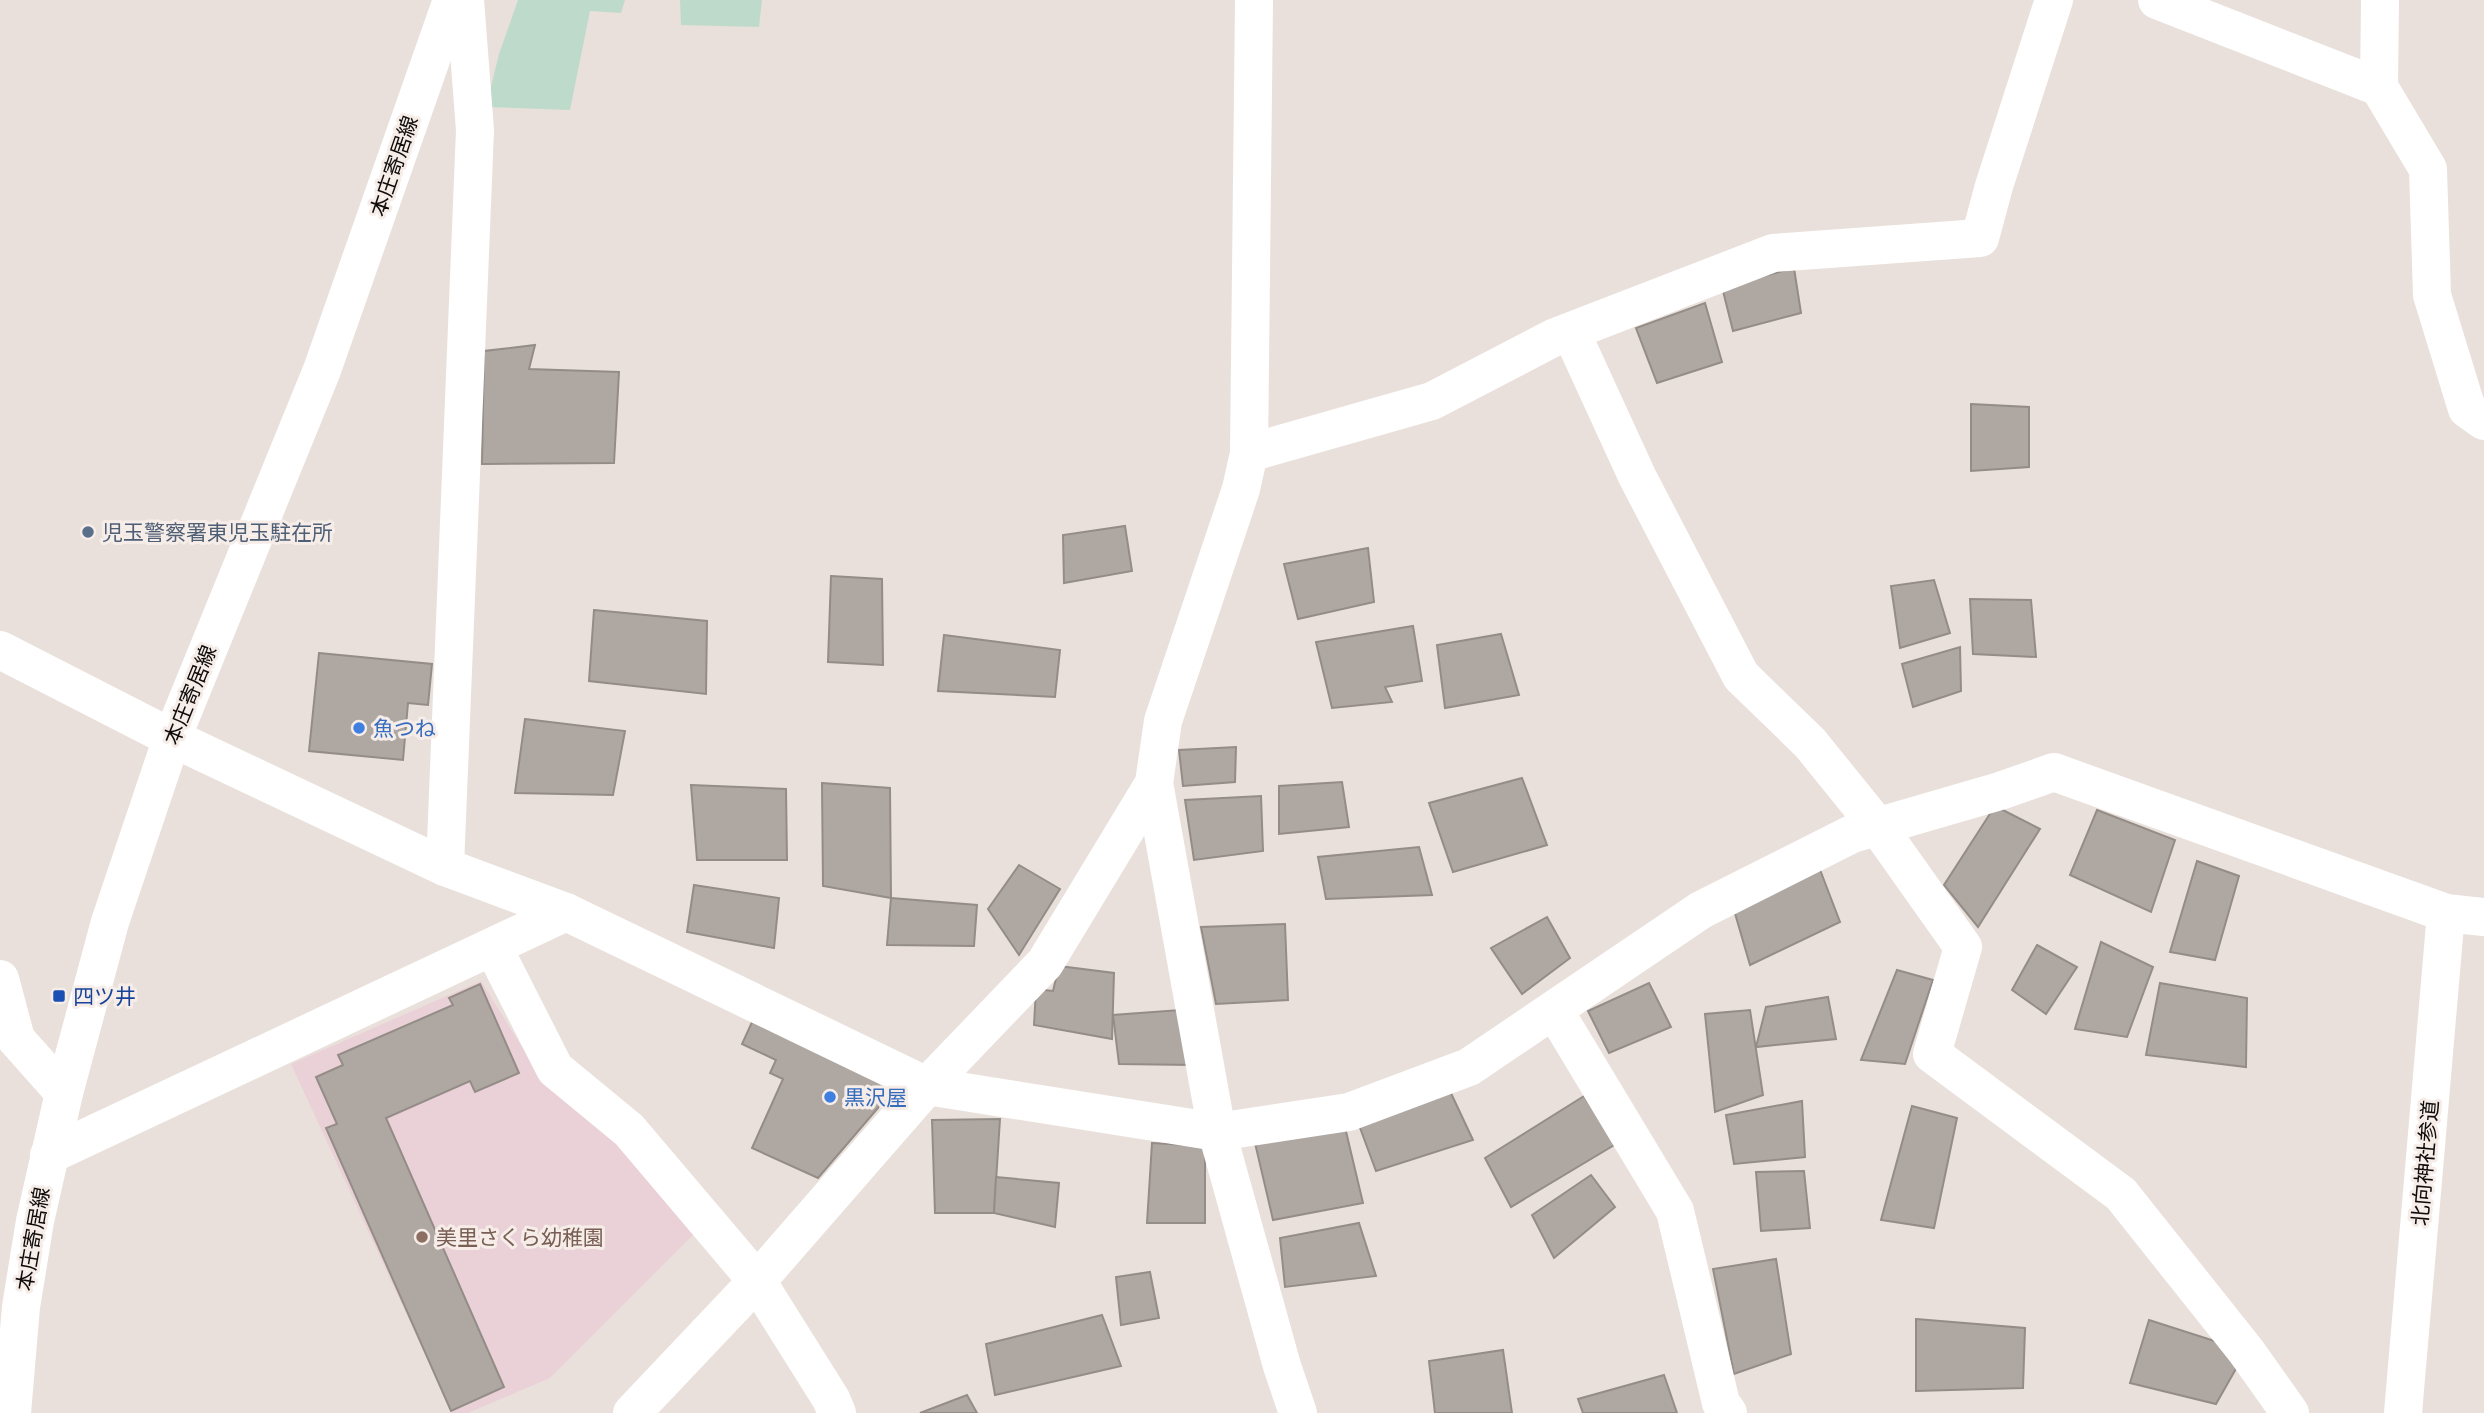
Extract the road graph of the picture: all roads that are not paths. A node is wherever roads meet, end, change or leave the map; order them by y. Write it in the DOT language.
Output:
graph roads {
  1 [pos="452,0"];
  2 [pos="465,0"];
  3 [pos="1254,0"];
  4 [pos="2054,0"];
  5 [pos="2157,0"];
  6 [pos="2380,0"];
  7 [pos="2379,87"];
  8 [pos="1571,332"];
  9 [pos="2484,421"];
  10 [pos="1250,453"];
  11 [pos="0,650"];
  12 [pos="172,738"];
  13 [pos="1154,783"];
  14 [pos="1878,827"];
  15 [pos="445,867"];
  16 [pos="566,912"];
  17 [pos="2446,913"];
  18 [pos="2484,917"];
  19 [pos="493,947"];
  20 [pos="0,979"];
  21 [pos="1555,1010"];
  22 [pos="927,1086"];
  23 [pos="64,1093"];
  24 [pos="1217,1132"];
  25 [pos="49,1155"];
  26 [pos="757,1281"];
  27 [pos="12,1413"];
  28 [pos="632,1413"];
  29 [pos="837,1413"];
  30 [pos="1298,1413"];
  31 [pos="1728,1413"];
  32 [pos="2290,1413"];
  33 [pos="2403,1413"];
  1 -- 12 [label="street, 本庄寄居線"];
  2 -- 15 [label="street"];
  3 -- 10 [label="street"];
  4 -- 8 [label="street"];
  5 -- 7 [label="street"];
  6 -- 7 [label="street"];
  7 -- 9 [label="street"];
  8 -- 10 [label="street"];
  8 -- 14 [label="street"];
  10 -- 13 [label="street"];
  11 -- 12 [label="street"];
  12 -- 15 [label="street"];
  12 -- 23 [label="street, 本庄寄居線"];
  13 -- 22 [label="street"];
  13 -- 24 [label="street"];
  14 -- 17 [label="street"];
  14 -- 21 [label="street"];
  14 -- 32 [label="street"];
  15 -- 16 [label="street"];
  16 -- 19 [label="street"];
  16 -- 22 [label="street"];
  17 -- 18 [label="street"];
  17 -- 33 [label="street, 北向神社参道"];
  19 -- 25 [label="street"];
  19 -- 26 [label="street"];
  20 -- 23 [label="street"];
  21 -- 24 [label="street"];
  21 -- 31 [label="street"];
  22 -- 24 [label="street"];
  22 -- 26 [label="street"];
  23 -- 25 [label="street, 本庄寄居線"];
  24 -- 30 [label="street"];
  25 -- 27 [label="street, 本庄寄居線"];
  26 -- 28 [label="street"];
  26 -- 29 [label="street"];
}
